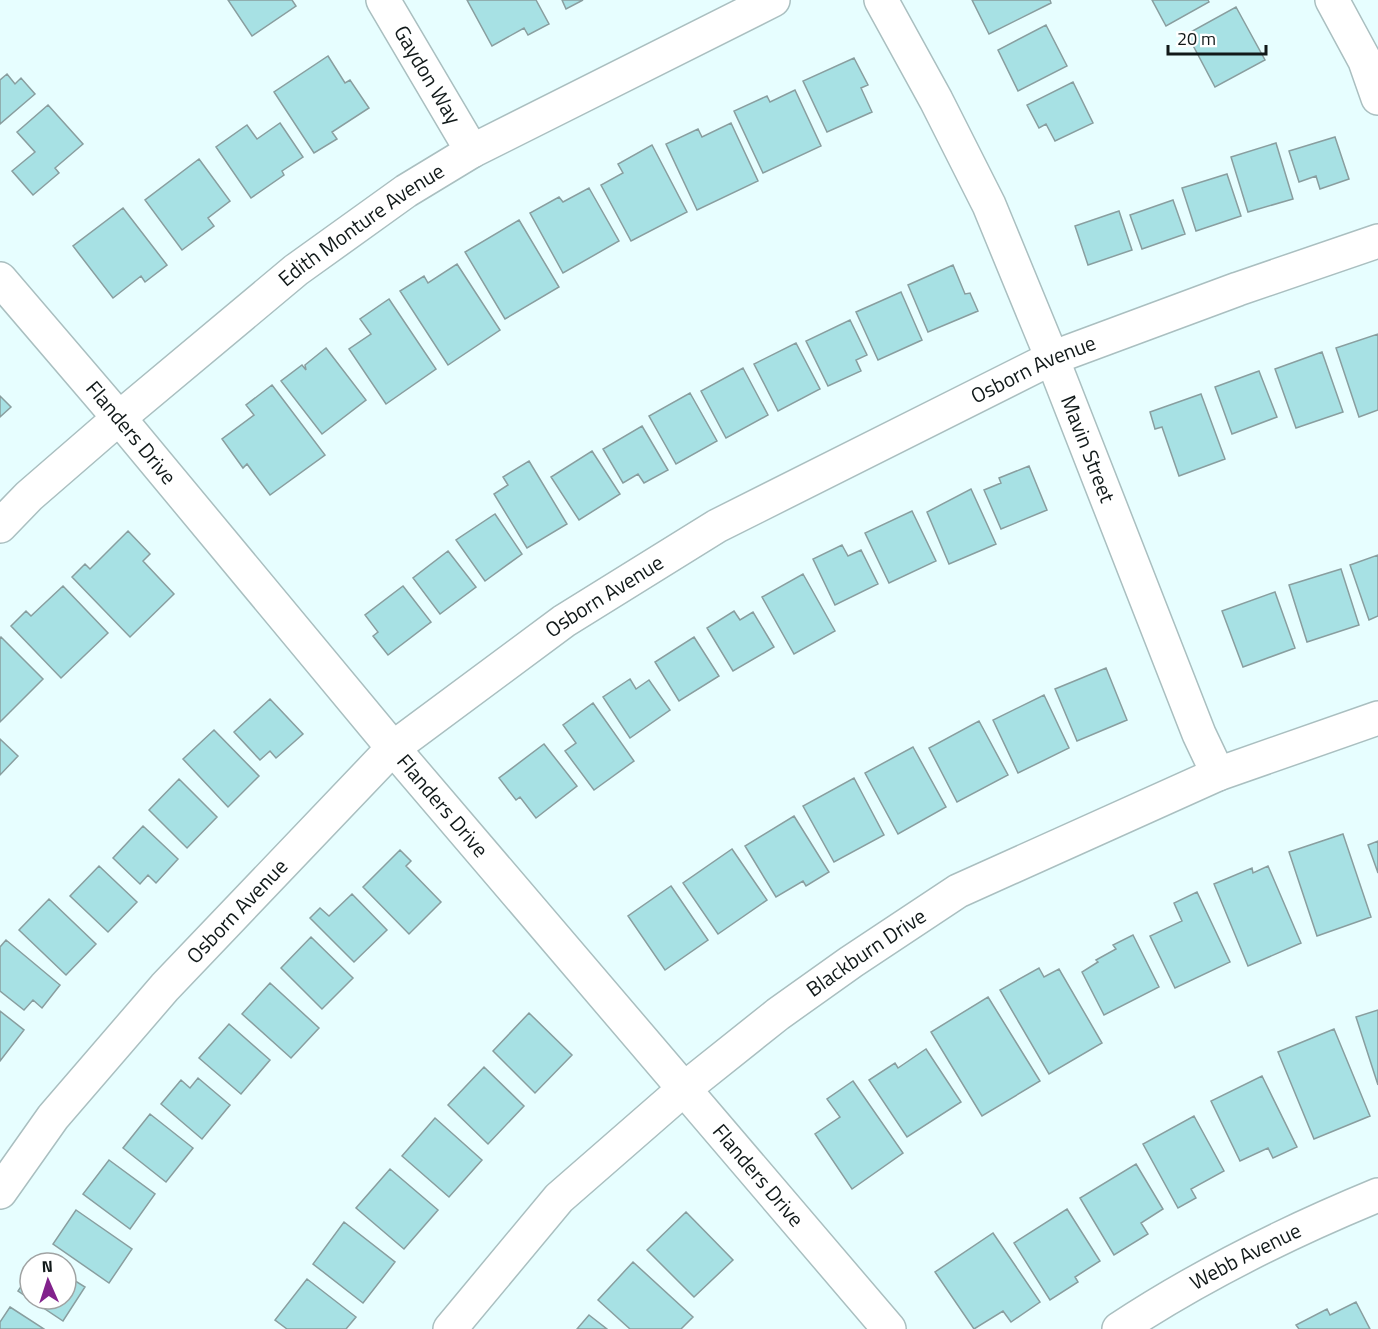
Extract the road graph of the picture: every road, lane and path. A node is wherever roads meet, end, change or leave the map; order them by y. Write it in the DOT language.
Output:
graph roads {
  1 [pos="383,0"];
  2 [pos="773,0"];
  3 [pos="881,0"];
  4 [pos="1332,0"];
  5 [pos="1378,98"];
  6 [pos="472,151"];
  7 [pos="1378,241"];
  8 [pos="0,279"];
  9 [pos="1052,358"];
  10 [pos="119,418"];
  11 [pos="0,526"];
  12 [pos="1378,717"];
  13 [pos="393,748"];
  14 [pos="1218,774"];
  15 [pos="684,1089"];
  16 [pos="0,1192"];
  17 [pos="1378,1195"];
  18 [pos="450,1329"];
  19 [pos="889,1329"];
  20 [pos="1119,1329"];
  1 -- 6 [label="street, Gaydon Way"];
  2 -- 6 [label="street, Edith Monture Avenue"];
  3 -- 9 [label="street, Mavin Street"];
  4 -- 5 [label="street"];
  6 -- 10 [label="street, Edith Monture Avenue"];
  7 -- 9 [label="street, Osborn Avenue"];
  8 -- 10 [label="street, Flanders Drive"];
  9 -- 13 [label="street, Osborn Avenue"];
  9 -- 14 [label="street, Mavin Street"];
  10 -- 11 [label="street, Edith Monture Avenue"];
  10 -- 13 [label="street, Flanders Drive"];
  12 -- 14 [label="street, Blackburn Drive"];
  13 -- 15 [label="street, Flanders Drive"];
  13 -- 16 [label="street, Osborn Avenue"];
  14 -- 15 [label="street, Blackburn Drive"];
  15 -- 18 [label="street, Blackburn Drive"];
  15 -- 19 [label="street, Flanders Drive"];
  17 -- 20 [label="street, Webb Avenue"];
}
